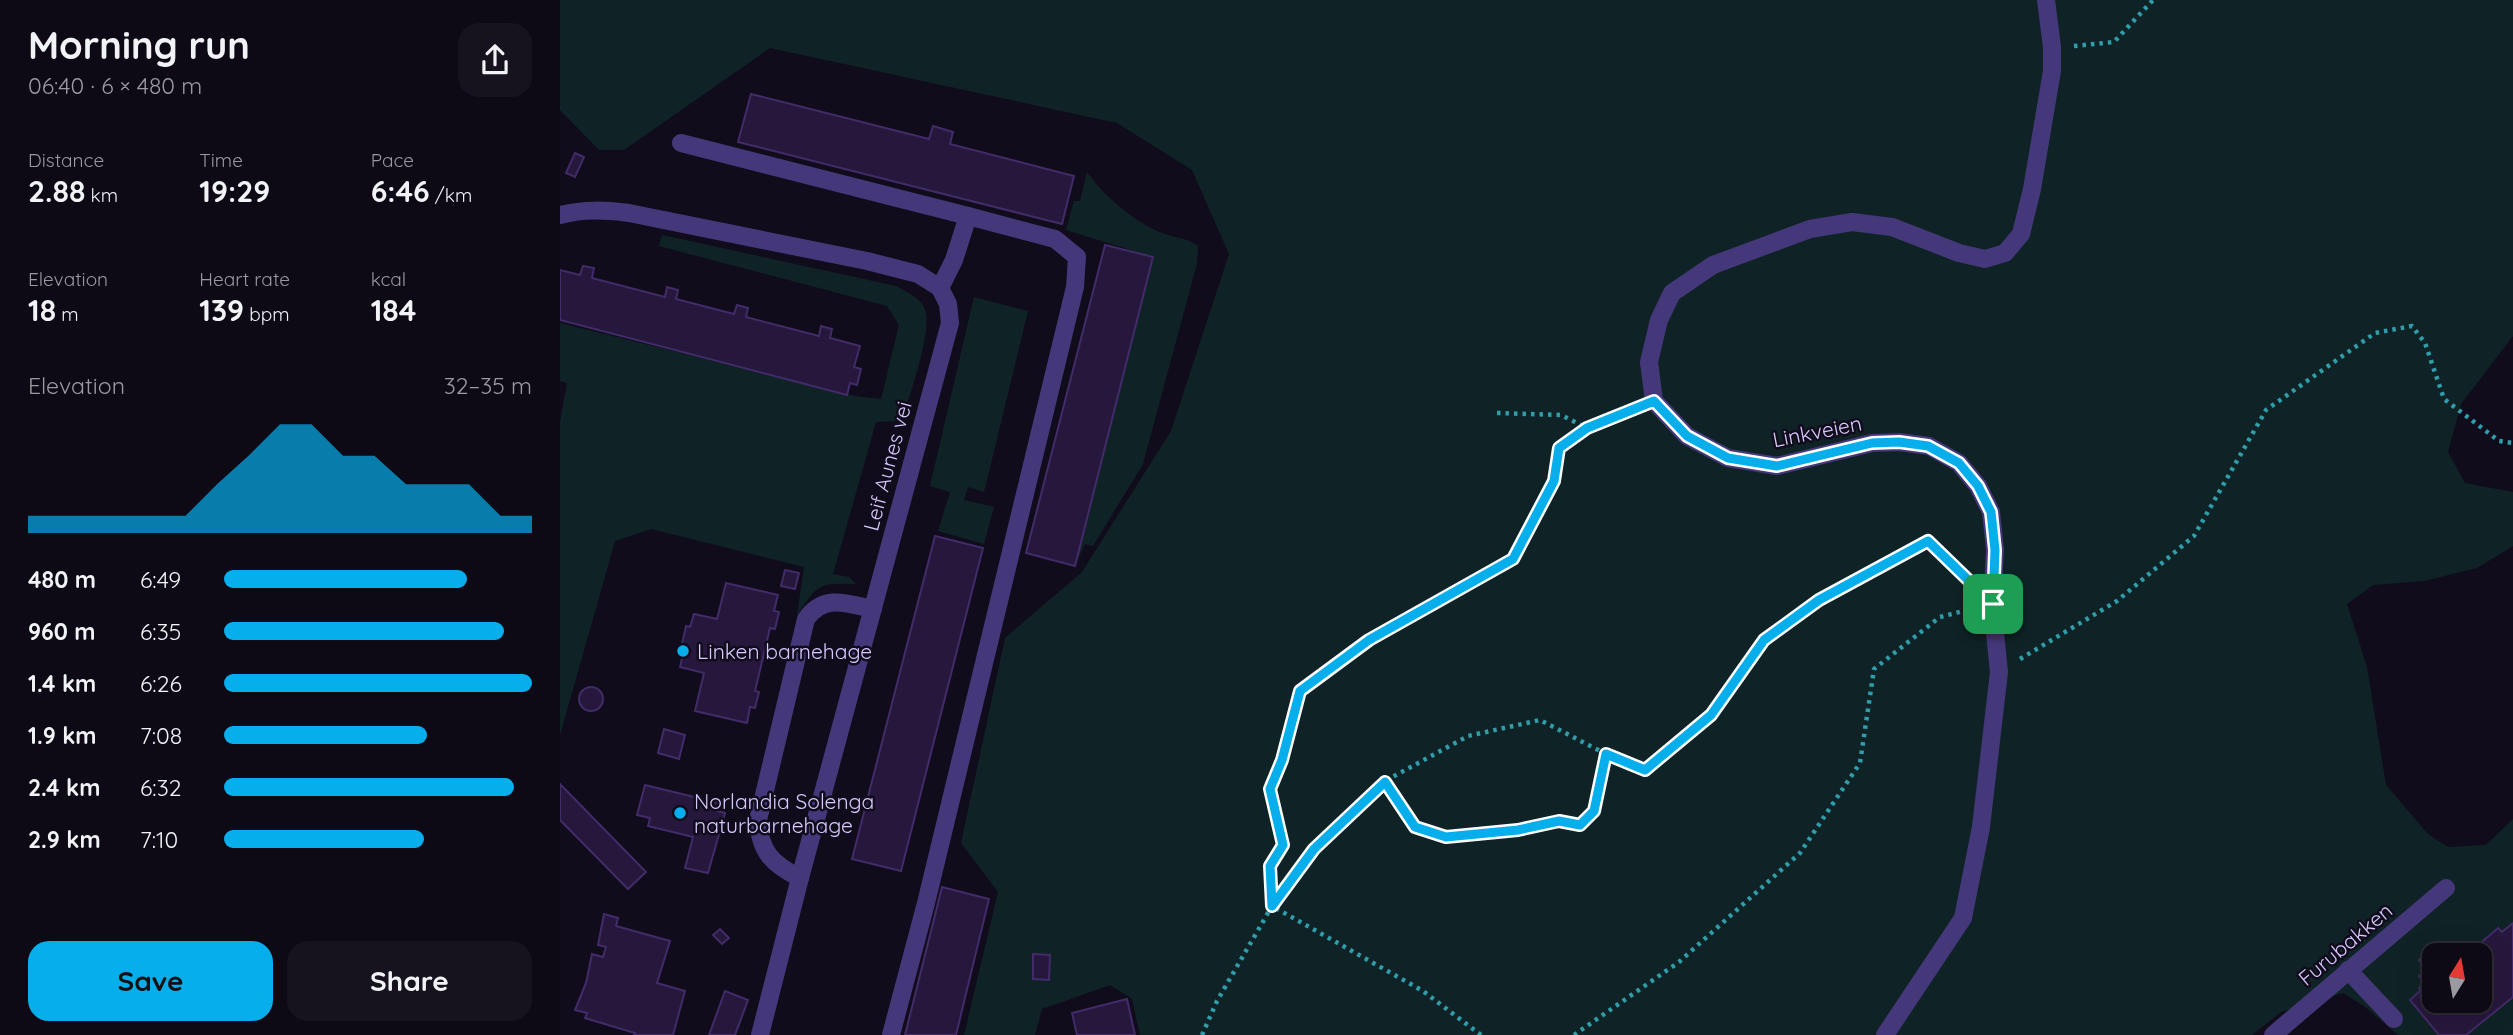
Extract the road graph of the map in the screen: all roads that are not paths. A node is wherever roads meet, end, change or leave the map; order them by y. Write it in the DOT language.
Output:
graph roads {
  1 [pos="2046,0"];
  2 [pos="681,143"];
  3 [pos="560,215"];
  4 [pos="968,216"];
  5 [pos="940,288"];
  6 [pos="873,608"];
  7 [pos="800,878"];
  8 [pos="2446,888"];
  9 [pos="2348,970"];
  10 [pos="2394,1018"];
  11 [pos="760,1035"];
  12 [pos="891,1035"];
  13 [pos="1885,1035"];
  14 [pos="2273,1035"];
  1 -- 13 [label="street, Linkveien"];
  2 -- 4 [label="street"];
  3 -- 5 [label="street"];
  4 -- 5 [label="street"];
  4 -- 12 [label="street"];
  5 -- 6 [label="street, Leif Aunes vei"];
  6 -- 7 [label="street, Leif Aunes vei"];
  6 -- 7 [label="street"];
  7 -- 11 [label="street, Leif Aunes vei"];
  8 -- 9 [label="street, Furubakken"];
  9 -- 10 [label="street"];
  9 -- 14 [label="street, Furubakken"];
}
